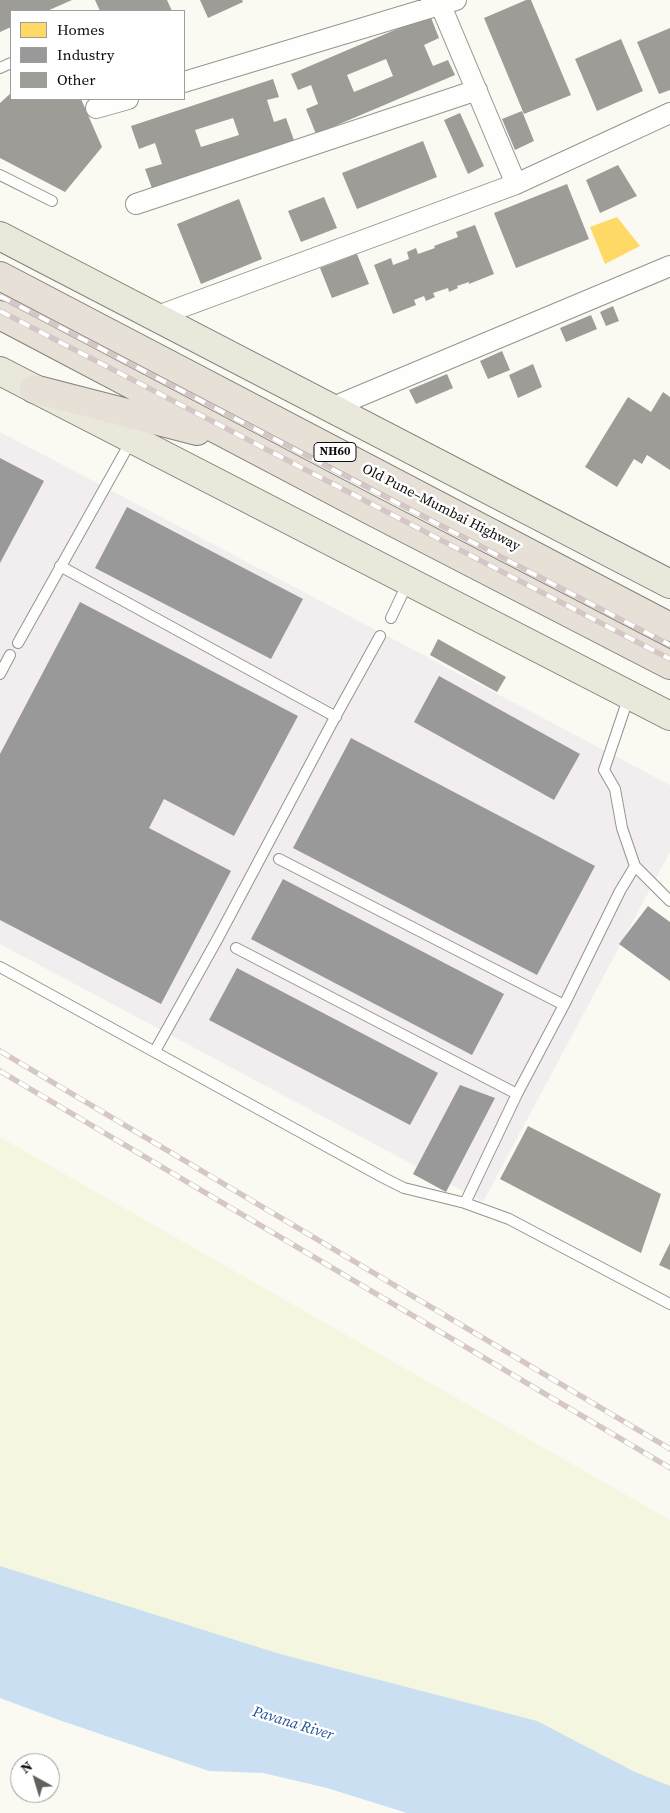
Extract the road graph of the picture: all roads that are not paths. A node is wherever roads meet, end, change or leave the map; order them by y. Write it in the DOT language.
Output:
graph roads {
  1 [pos="443,2"];
  2 [pos="185,82"];
  3 [pos="477,90"];
  4 [pos="124,100"];
  5 [pos="96,108"];
  6 [pos="670,113"];
  7 [pos="0,175"];
  8 [pos="516,184"];
  9 [pos="52,201"];
  10 [pos="136,204"];
  11 [pos="0,236"];
  12 [pos="0,261"];
  13 [pos="670,266"];
  14 [pos="0,276"];
  15 [pos="0,315"];
  16 [pos="78,317"];
  17 [pos="155,317"];
  18 [pos="0,371"];
  19 [pos="34,389"];
  20 [pos="331,408"];
  21 [pos="132,439"];
  22 [pos="242,442"];
  23 [pos="60,566"];
  24 [pos="408,581"];
  25 [pos="670,584"];
  26 [pos="391,618"];
  27 [pos="670,627"];
  28 [pos="380,636"];
  29 [pos="18,643"];
  30 [pos="10,655"];
  31 [pos="670,665"];
  32 [pos="0,674"];
  33 [pos="630,695"];
  34 [pos="670,716"];
  35 [pos="336,717"];
  36 [pos="280,859"];
  37 [pos="634,866"];
  38 [pos="670,900"];
  39 [pos="236,948"];
  40 [pos="0,967"];
  41 [pos="564,1005"];
  42 [pos="155,1051"];
  43 [pos="517,1094"];
  44 [pos="465,1203"];
  45 [pos="670,1304"];
  1 -- 2 [label="street"];
  1 -- 3 [label="street"];
  3 -- 8 [label="street"];
  3 -- 10 [label="street"];
  4 -- 5 [label="street"];
  6 -- 8 [label="street"];
  7 -- 9 [label="lane"];
  8 -- 17 [label="street"];
  11 -- 17 [label="main road"];
  12 -- 16 [label="highway"];
  13 -- 20 [label="street"];
  14 -- 16 [label="highway, Old Pune–Mumbai Highway / NH60"];
  15 -- 22 [label="highway, NH60"];
  16 -- 27 [label="highway, Old Pune–Mumbai Highway / NH60"];
  17 -- 20 [label="main road"];
  18 -- 19 [label="main road"];
  19 -- 21 [label="main road"];
  19 -- 22 [label="highway"];
  20 -- 25 [label="main road"];
  21 -- 23 [label="lane"];
  21 -- 24 [label="main road"];
  22 -- 31 [label="highway, NH60"];
  23 -- 29 [label="lane"];
  23 -- 35 [label="lane"];
  24 -- 26 [label="lane"];
  24 -- 33 [label="main road"];
  28 -- 35 [label="lane"];
  30 -- 32 [label="lane"];
  33 -- 34 [label="main road"];
  33 -- 37 [label="lane"];
  35 -- 42 [label="lane"];
  36 -- 41 [label="lane"];
  37 -- 38 [label="lane"];
  37 -- 41 [label="lane"];
  39 -- 43 [label="lane"];
  40 -- 42 [label="lane"];
  41 -- 43 [label="lane"];
  42 -- 44 [label="lane"];
  43 -- 44 [label="lane"];
  44 -- 45 [label="lane"];
}
